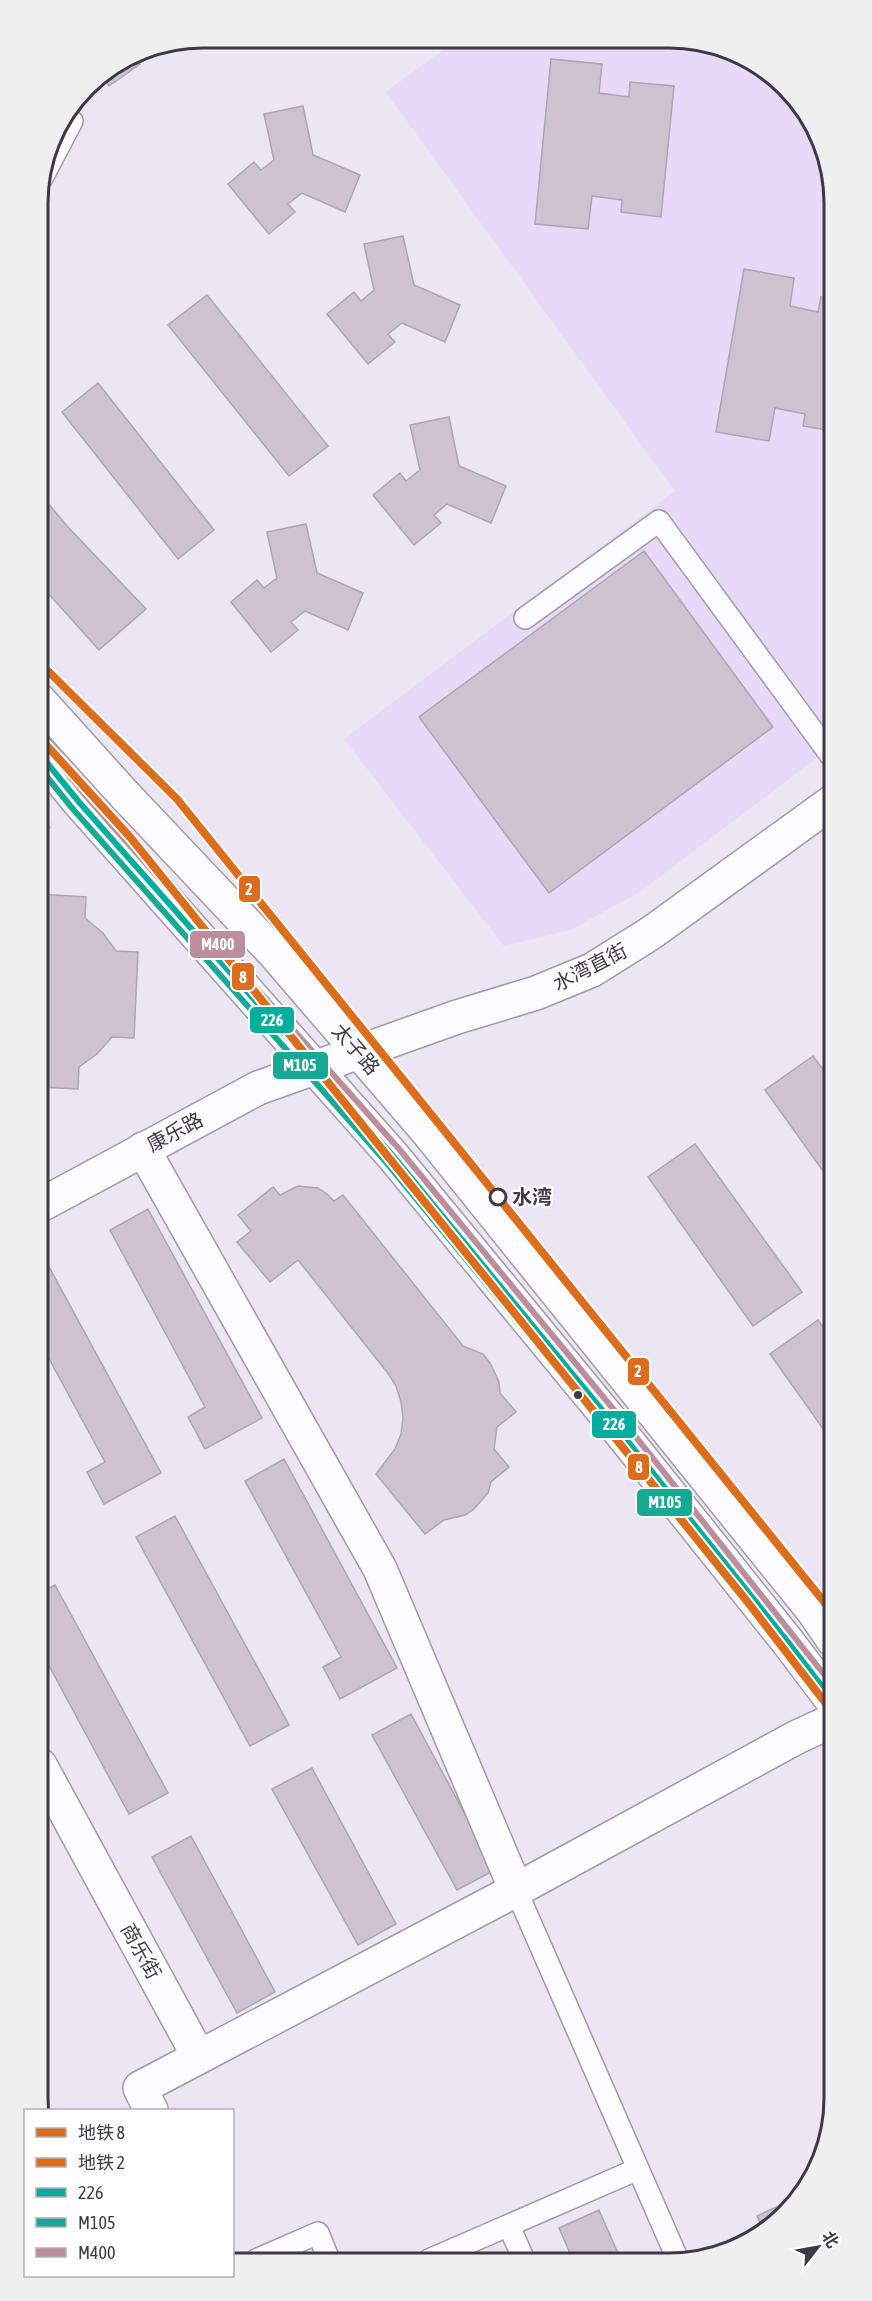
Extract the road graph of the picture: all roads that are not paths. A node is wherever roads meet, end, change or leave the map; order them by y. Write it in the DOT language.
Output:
graph roads {
  1 [pos="71,123"];
  2 [pos="61,143"];
  3 [pos="525,618"];
  4 [pos="48,710"];
  5 [pos="824,746"];
  6 [pos="48,764"];
  7 [pos="824,808"];
  8 [pos="358,1051"];
  9 [pos="314,1067"];
  10 [pos="143,1149"];
  11 [pos="48,1201"];
  12 [pos="824,1627"];
  13 [pos="824,1690"];
  14 [pos="824,1725"];
  15 [pos="48,1780"];
  16 [pos="516,1890"];
  17 [pos="199,2057"];
  18 [pos="150,2109"];
  19 [pos="638,2169"];
  20 [pos="509,2226"];
  21 [pos="273,2253"];
  22 [pos="326,2253"];
  23 [pos="445,2253"];
  24 [pos="521,2253"];
  25 [pos="675,2253"];
  1 -- 2 [label="lane"];
  3 -- 5 [label="lane"];
  4 -- 8 [label="street, 太子路"];
  6 -- 9 [label="street"];
  7 -- 8 [label="street, 水湾直街"];
  8 -- 9 [label="street, 水湾直街"];
  8 -- 12 [label="street, 太子路"];
  9 -- 10 [label="street, 康乐路"];
  9 -- 13 [label="street"];
  10 -- 11 [label="street, 康乐路"];
  10 -- 16 [label="street"];
  14 -- 16 [label="street"];
  15 -- 17 [label="street, 商乐街"];
  16 -- 17 [label="street"];
  16 -- 19 [label="lane"];
  17 -- 18 [label="street"];
  19 -- 20 [label="lane"];
  19 -- 25 [label="lane"];
  20 -- 23 [label="lane"];
  20 -- 24 [label="lane"];
  21 -- 22 [label="lane"];
}
